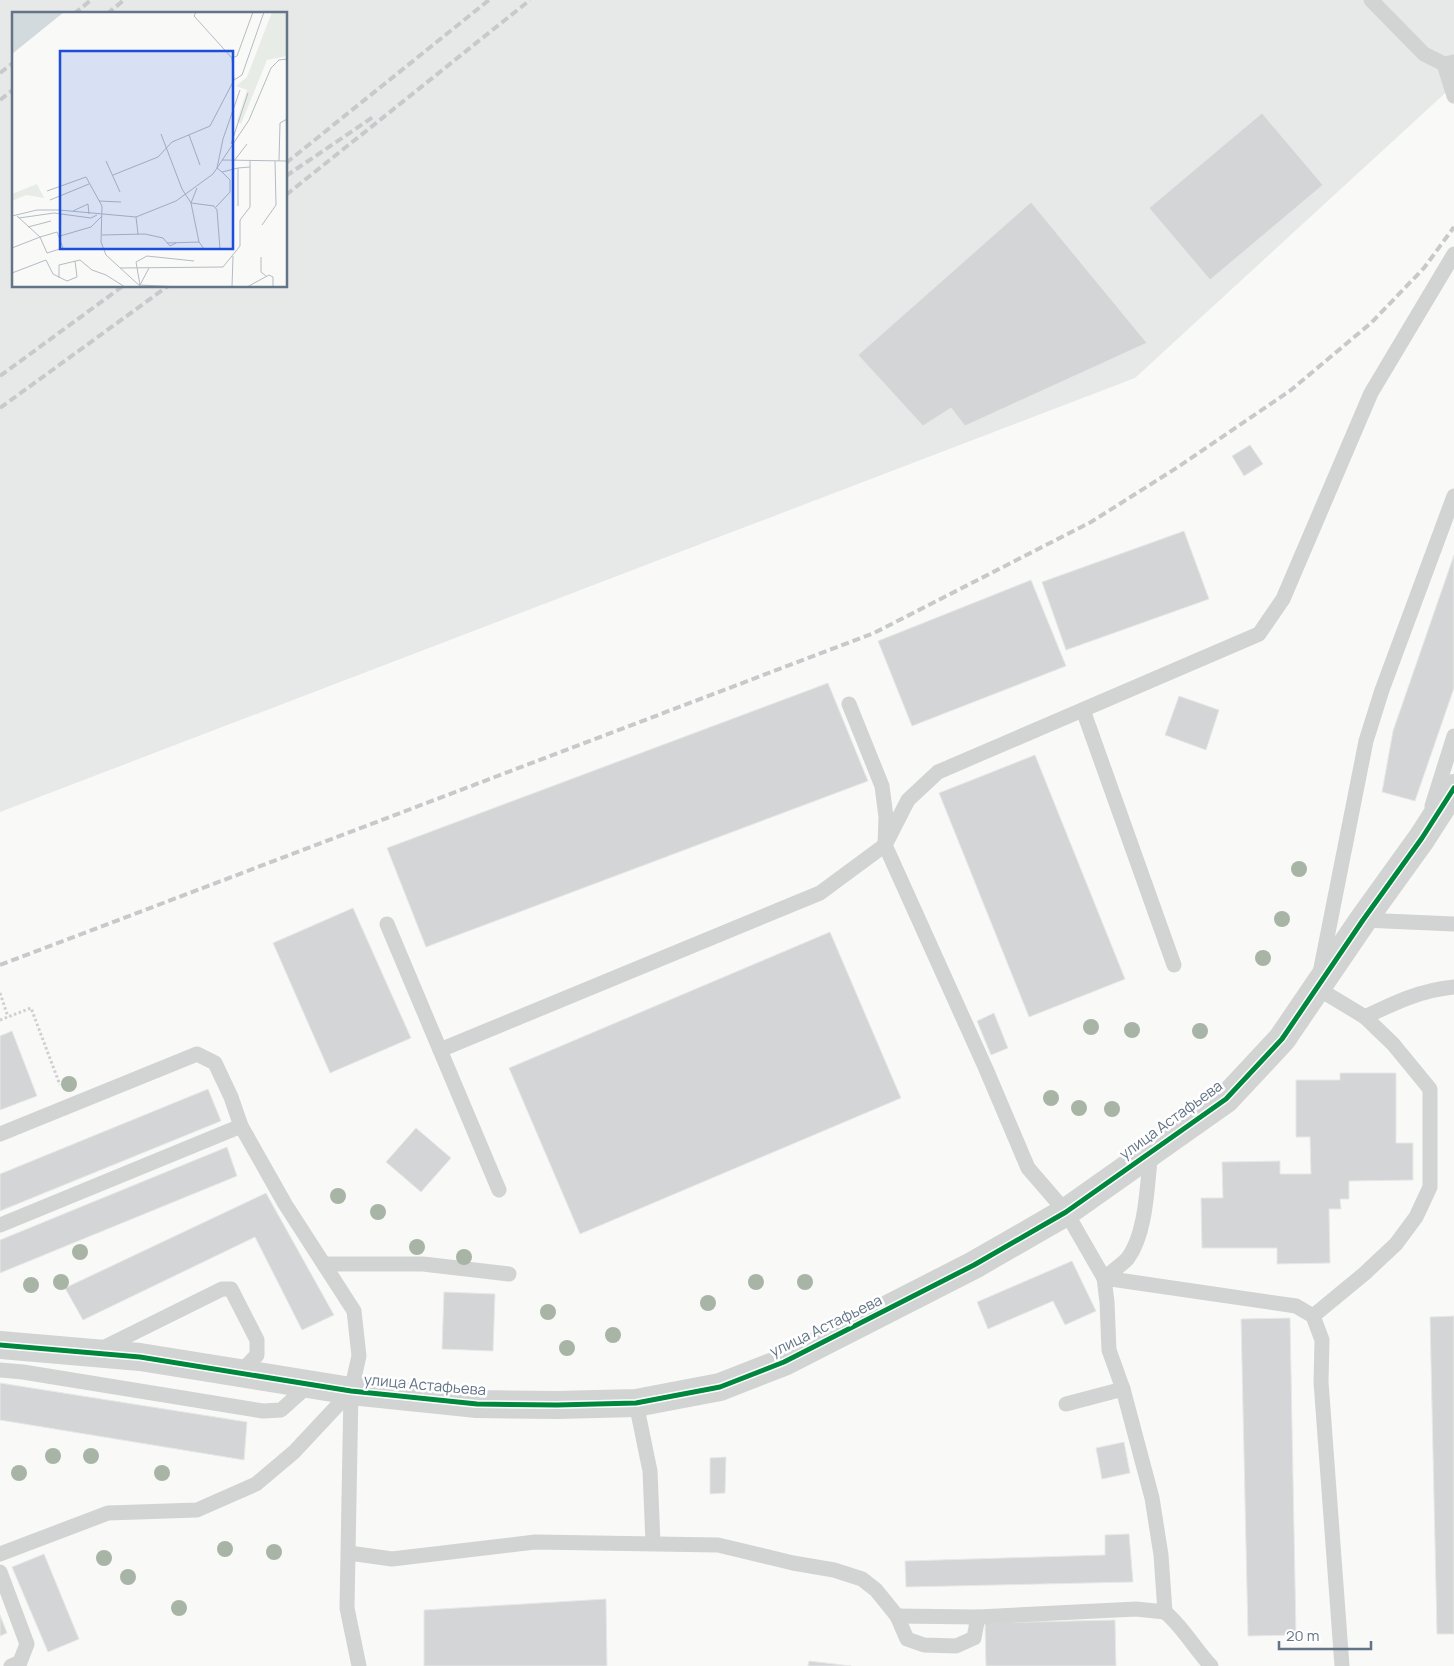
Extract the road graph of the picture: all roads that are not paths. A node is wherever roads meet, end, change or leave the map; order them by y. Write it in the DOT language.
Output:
graph roads {
  1 [pos="1371,0"];
  2 [pos="1449,63"];
  3 [pos="1454,96"];
  4 [pos="1454,254"];
  5 [pos="1454,496"];
  6 [pos="849,704"];
  7 [pos="1083,710"];
  8 [pos="1454,736"];
  9 [pos="1454,788"];
  10 [pos="1422,838"];
  11 [pos="886,845"];
  12 [pos="1363,920"];
  13 [pos="387,924"];
  14 [pos="1454,924"];
  15 [pos="1174,964"];
  16 [pos="1454,987"];
  17 [pos="1317,988"];
  18 [pos="1365,1017"];
  19 [pos="440,1050"];
  20 [pos="241,1126"];
  21 [pos="0,1134"];
  22 [pos="1151,1151"];
  23 [pos="499,1190"];
  24 [pos="1066,1212"];
  25 [pos="0,1225"];
  26 [pos="324,1264"];
  27 [pos="509,1274"];
  28 [pos="1104,1278"];
  29 [pos="1313,1316"];
  30 [pos="0,1345"];
  31 [pos="93,1353"];
  32 [pos="0,1370"];
  33 [pos="240,1373"];
  34 [pos="310,1384"];
  35 [pos="1122,1389"];
  36 [pos="351,1391"];
  37 [pos="636,1403"];
  38 [pos="1066,1404"];
  39 [pos="653,1543"];
  40 [pos="349,1553"];
  41 [pos="0,1554"];
  42 [pos="0,1572"];
  43 [pos="1165,1612"];
  44 [pos="897,1616"];
  45 [pos="978,1617"];
  46 [pos="11,1666"];
  47 [pos="359,1666"];
  48 [pos="1211,1666"];
  49 [pos="1342,1666"];
  1 -- 2 [label="lane"];
  2 -- 3 [label="lane"];
  4 -- 7 [label="lane"];
  5 -- 17 [label="lane"];
  6 -- 11 [label="lane"];
  7 -- 11 [label="lane"];
  7 -- 15 [label="lane"];
  8 -- 10 [label="lane"];
  9 -- 10 [label="street, улица Астафьева"];
  10 -- 12 [label="street, улица Астафьева"];
  11 -- 19 [label="lane"];
  11 -- 24 [label="lane"];
  12 -- 14 [label="lane"];
  12 -- 17 [label="street, улица Астафьева"];
  13 -- 19 [label="lane"];
  16 -- 18 [label="lane"];
  17 -- 18 [label="lane"];
  17 -- 22 [label="street, улица Астафьева"];
  18 -- 29 [label="lane"];
  19 -- 23 [label="lane"];
  20 -- 21 [label="lane"];
  20 -- 25 [label="lane"];
  20 -- 26 [label="lane"];
  22 -- 24 [label="street, улица Астафьева"];
  22 -- 28 [label="lane"];
  24 -- 28 [label="lane"];
  24 -- 37 [label="street, улица Астафьева"];
  26 -- 27 [label="lane"];
  26 -- 36 [label="lane"];
  28 -- 29 [label="lane"];
  28 -- 35 [label="lane"];
  29 -- 49 [label="lane"];
  30 -- 31 [label="street, улица Астафьева"];
  31 -- 33 [label="street, улица Астафьева"];
  31 -- 33 [label="lane"];
  32 -- 34 [label="lane"];
  33 -- 34 [label="street, улица Астафьева"];
  34 -- 36 [label="street, улица Астафьева"];
  35 -- 38 [label="lane"];
  35 -- 43 [label="lane"];
  36 -- 37 [label="street, улица Астафьева"];
  36 -- 40 [label="lane"];
  36 -- 41 [label="lane"];
  37 -- 39 [label="lane"];
  39 -- 40 [label="lane"];
  39 -- 44 [label="lane"];
  40 -- 47 [label="lane"];
  42 -- 46 [label="lane"];
  43 -- 45 [label="lane"];
  43 -- 48 [label="lane"];
  44 -- 45 [label="lane"];
  44 -- 45 [label="lane"];
}
